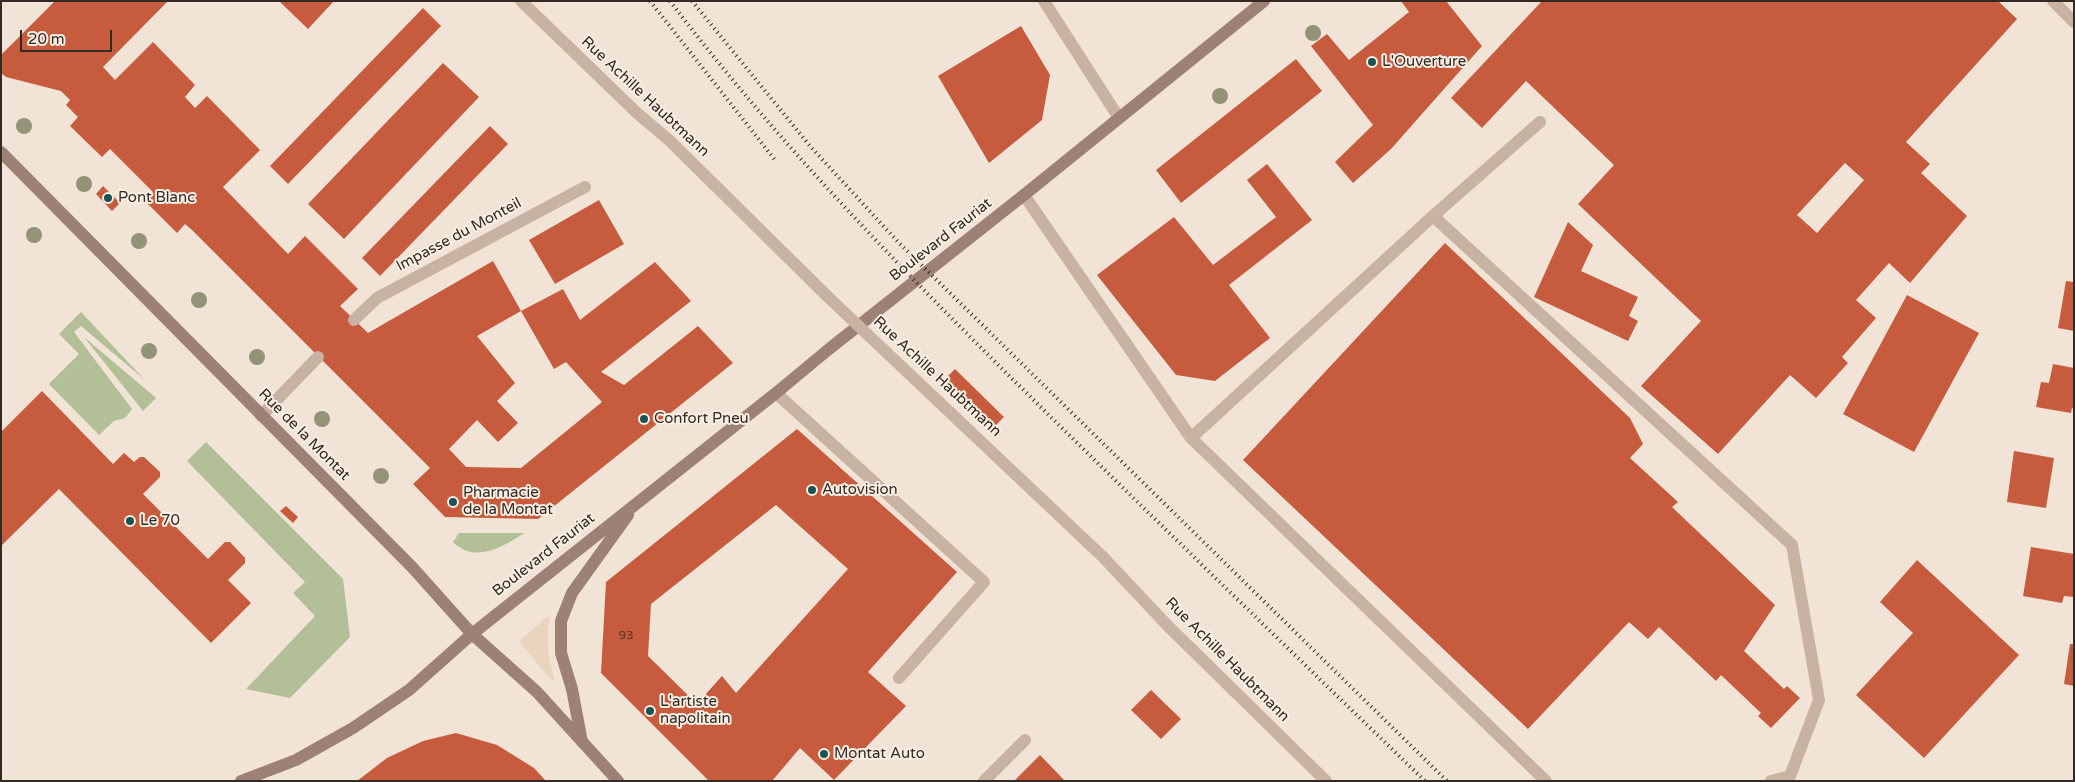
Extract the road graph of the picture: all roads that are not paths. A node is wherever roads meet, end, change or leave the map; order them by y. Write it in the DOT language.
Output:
graph roads {
  1 [pos="521,1"];
  2 [pos="1044,1"];
  3 [pos="1264,1"];
  4 [pos="2053,1"];
  5 [pos="2074,22"];
  6 [pos="1119,118"];
  7 [pos="1540,122"];
  8 [pos="1,152"];
  9 [pos="585,187"];
  10 [pos="1024,195"];
  11 [pos="1433,216"];
  12 [pos="354,320"];
  13 [pos="318,357"];
  14 [pos="776,393"];
  15 [pos="261,416"];
  16 [pos="1191,438"];
  17 [pos="637,503"];
  18 [pos="472,634"];
  19 [pos="899,678"];
  20 [pos="1025,740"];
  21 [pos="582,742"];
  22 [pos="241,781"];
  23 [pos="618,781"];
  24 [pos="984,781"];
  25 [pos="1326,781"];
  26 [pos="1546,781"];
  27 [pos="1771,781"];
  1 -- 25 [label="street, Rue Achille Haubtmann, bridge"];
  2 -- 6 [label="street"];
  3 -- 6 [label="main road, Boulevard Fauriat"];
  4 -- 5 [label="street"];
  6 -- 10 [label="main road, Boulevard Fauriat"];
  7 -- 11 [label="street"];
  8 -- 15 [label="main road, Rue de la Montat"];
  9 -- 12 [label="street, Impasse du Monteil"];
  10 -- 14 [label="main road, Boulevard Fauriat"];
  10 -- 16 [label="street"];
  11 -- 16 [label="street"];
  11 -- 27 [label="street"];
  13 -- 15 [label="street"];
  14 -- 17 [label="main road, Boulevard Fauriat"];
  14 -- 19 [label="street"];
  15 -- 18 [label="main road, Rue de la Montat"];
  16 -- 26 [label="street"];
  17 -- 18 [label="main road, Boulevard Fauriat"];
  17 -- 21 [label="main road, Boulevard Fauriat"];
  18 -- 21 [label="main road, Rue de la Montat"];
  18 -- 22 [label="main road, Boulevard Fauriat"];
  20 -- 24 [label="street"];
  21 -- 23 [label="main road, Rue de la Montat"];
}
